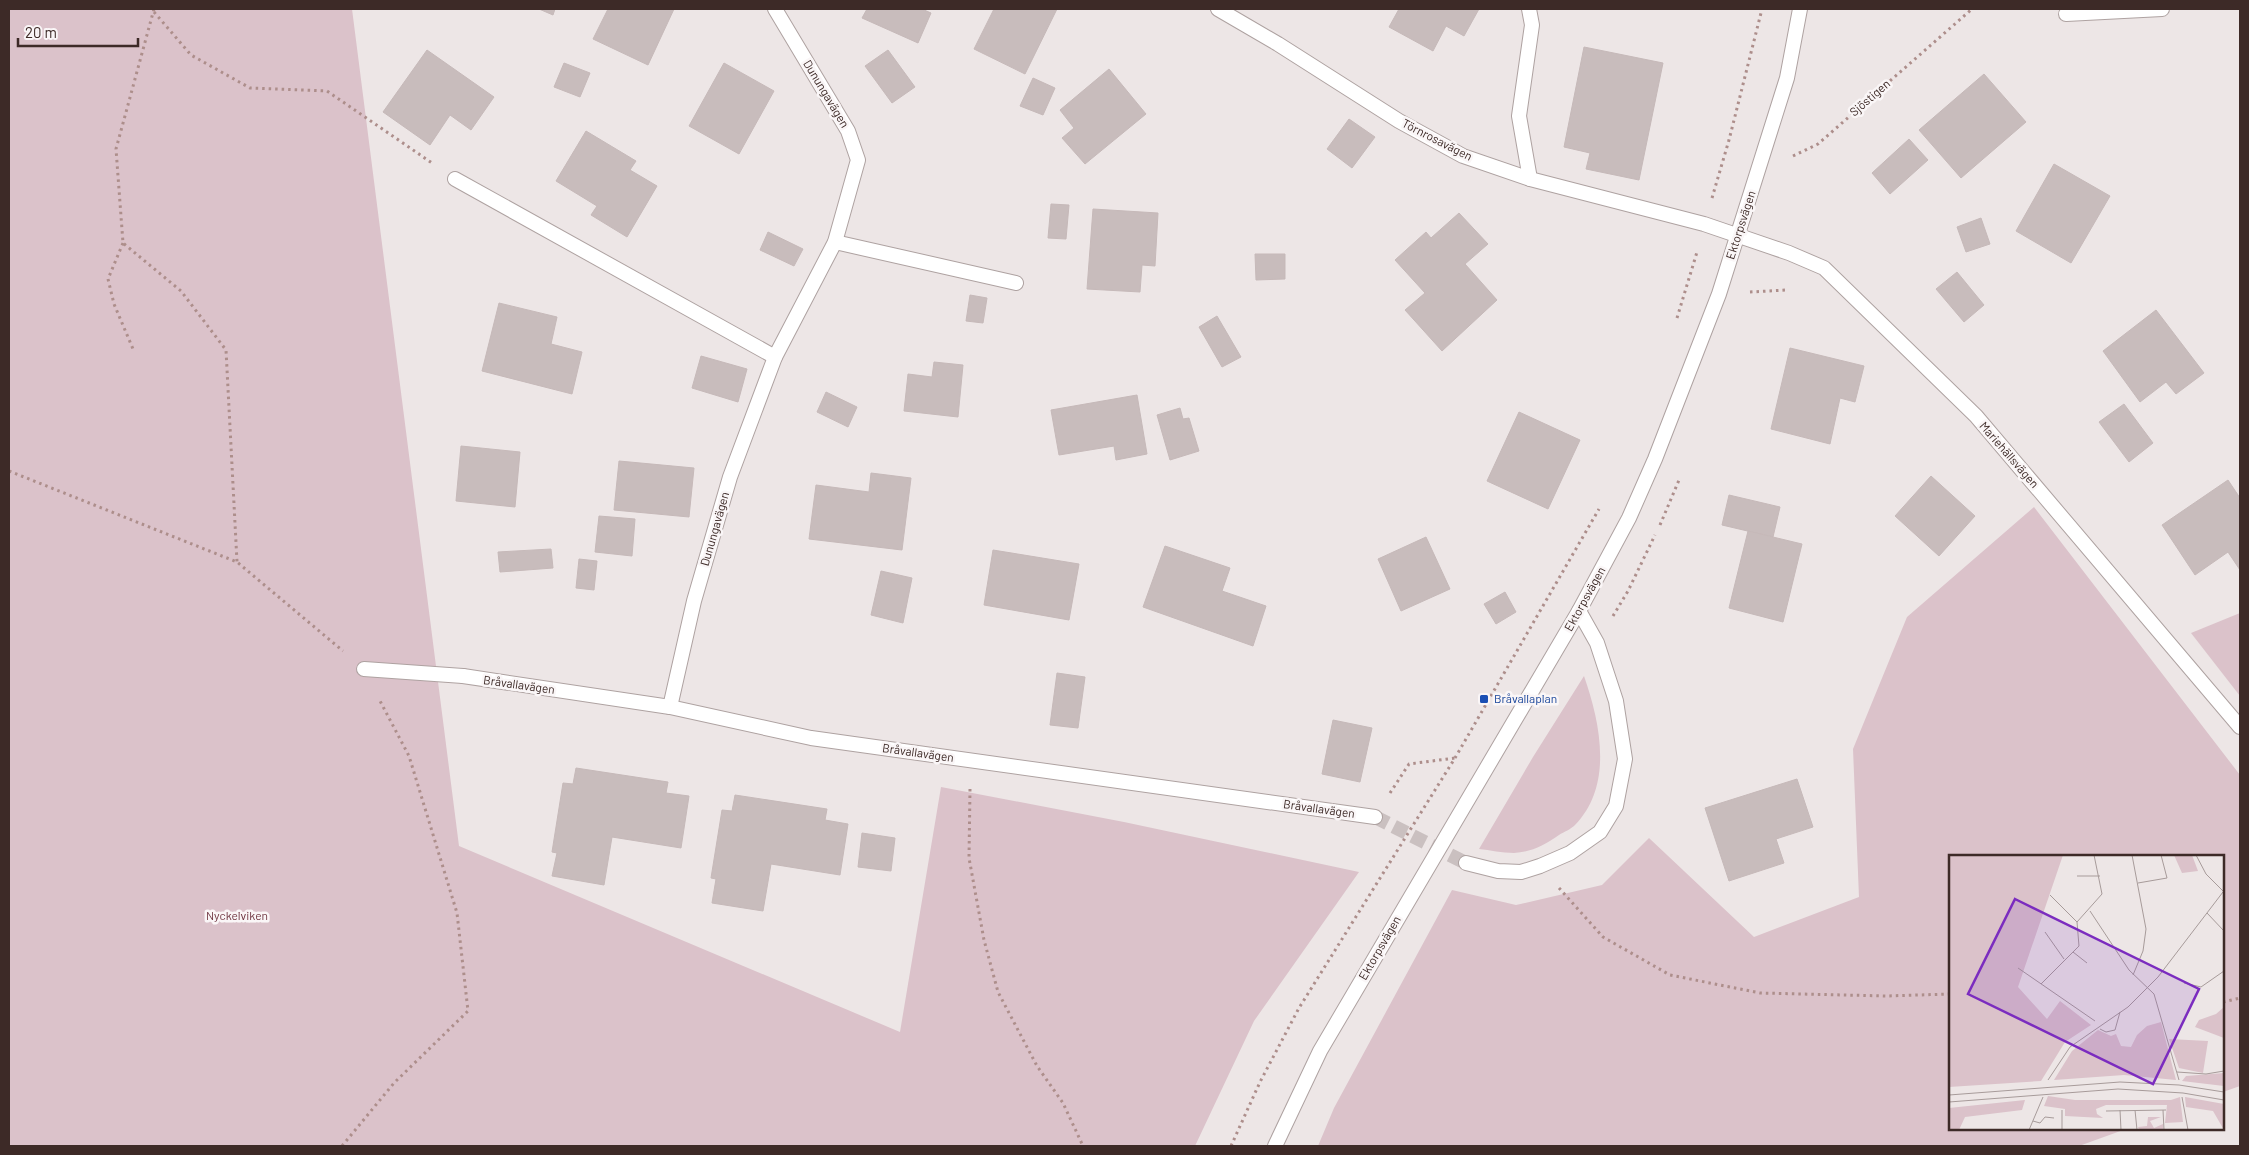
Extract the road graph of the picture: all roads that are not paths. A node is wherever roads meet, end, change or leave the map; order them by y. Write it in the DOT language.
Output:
graph roads {
  1 [pos="775,9"];
  2 [pos="1218,9"];
  3 [pos="1529,9"];
  4 [pos="1800,9"];
  5 [pos="2162,9"];
  6 [pos="2066,14"];
  7 [pos="455,179"];
  8 [pos="1530,179"];
  9 [pos="1737,236"];
  10 [pos="835,242"];
  11 [pos="1016,283"];
  12 [pos="775,357"];
  13 [pos="1579,611"];
  14 [pos="364,669"];
  15 [pos="670,707"];
  16 [pos="2240,726"];
  17 [pos="1375,817"];
  18 [pos="1466,863"];
  19 [pos="1275,1146"];
  1 -- 10 [label="street, Dunungavägen"];
  2 -- 8 [label="street, Törnrosavägen"];
  3 -- 8 [label="street"];
  4 -- 9 [label="street, Ektorpsvägen"];
  5 -- 6 [label="street"];
  7 -- 12 [label="street"];
  8 -- 9 [label="street, Törnrosavägen"];
  9 -- 13 [label="street, Ektorpsvägen"];
  9 -- 16 [label="street, Mariehällsvägen"];
  10 -- 11 [label="street"];
  10 -- 12 [label="street, Dunungavägen"];
  12 -- 15 [label="street, Dunungavägen"];
  13 -- 18 [label="street"];
  13 -- 19 [label="street, Ektorpsvägen"];
  14 -- 15 [label="street, Bråvallavägen"];
  15 -- 17 [label="street, Bråvallavägen"];
}
